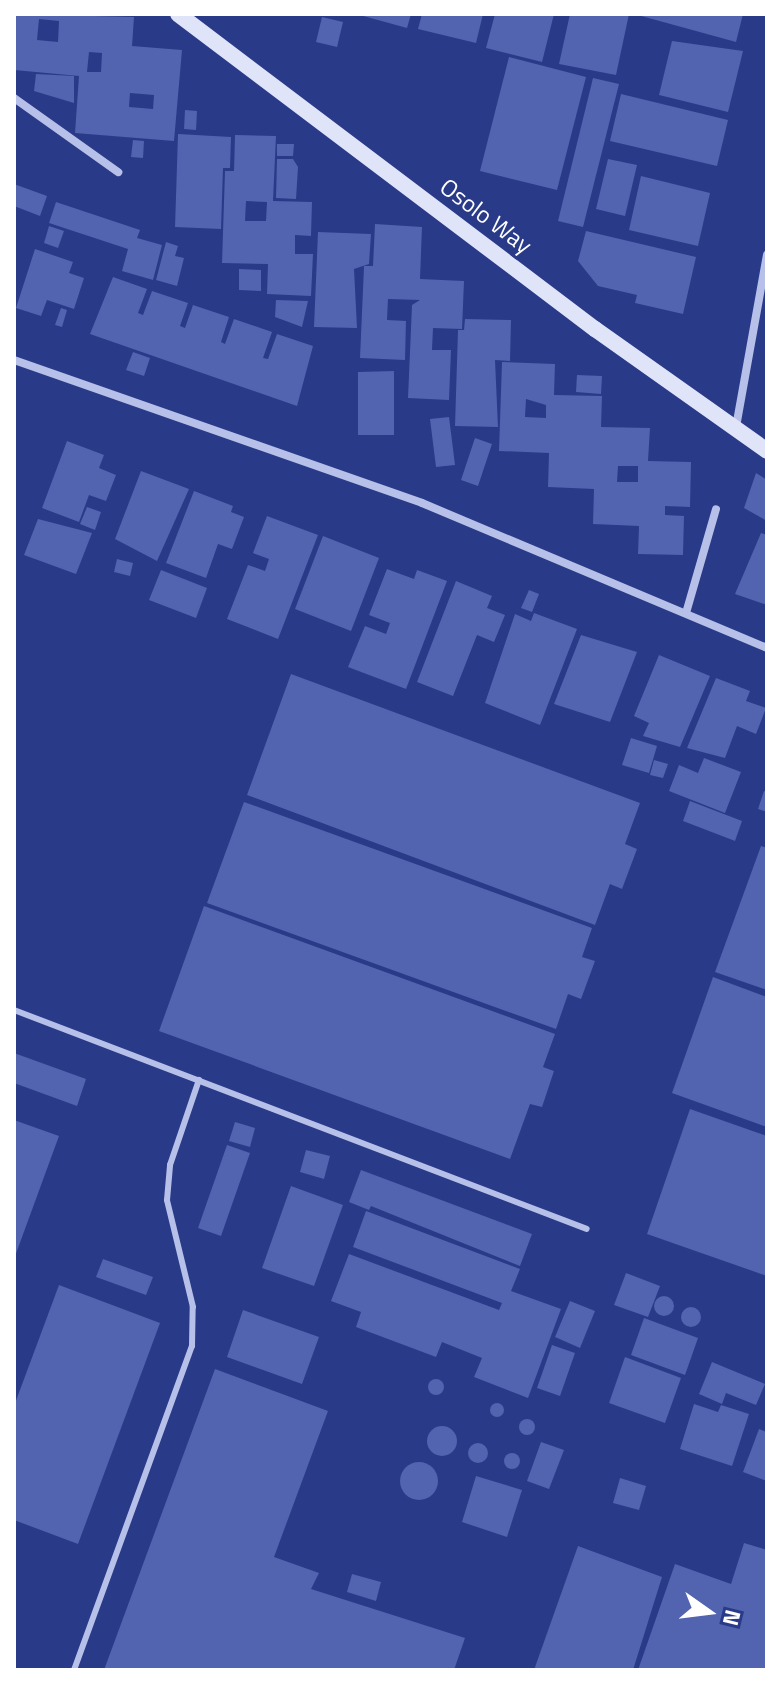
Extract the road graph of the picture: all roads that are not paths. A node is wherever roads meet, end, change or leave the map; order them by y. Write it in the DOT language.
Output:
graph roads {
  1 [pos="178,14"];
  2 [pos="14,98"];
  3 [pos="118,172"];
  4 [pos="767,255"];
  5 [pos="14,360"];
  6 [pos="735,430"];
  7 [pos="767,451"];
  8 [pos="716,509"];
  9 [pos="686,613"];
  10 [pos="767,648"];
  11 [pos="14,1010"];
  12 [pos="199,1080"];
  13 [pos="587,1229"];
  14 [pos="74,1670"];
  1 -- 6 [label="main road, Osolo Way"];
  2 -- 3 [label="street"];
  4 -- 6 [label="street"];
  5 -- 9 [label="street"];
  6 -- 7 [label="main road, Osolo Way"];
  8 -- 9 [label="street"];
  9 -- 10 [label="street"];
  11 -- 12 [label="lane"];
  12 -- 13 [label="lane"];
  12 -- 14 [label="lane"];
}
